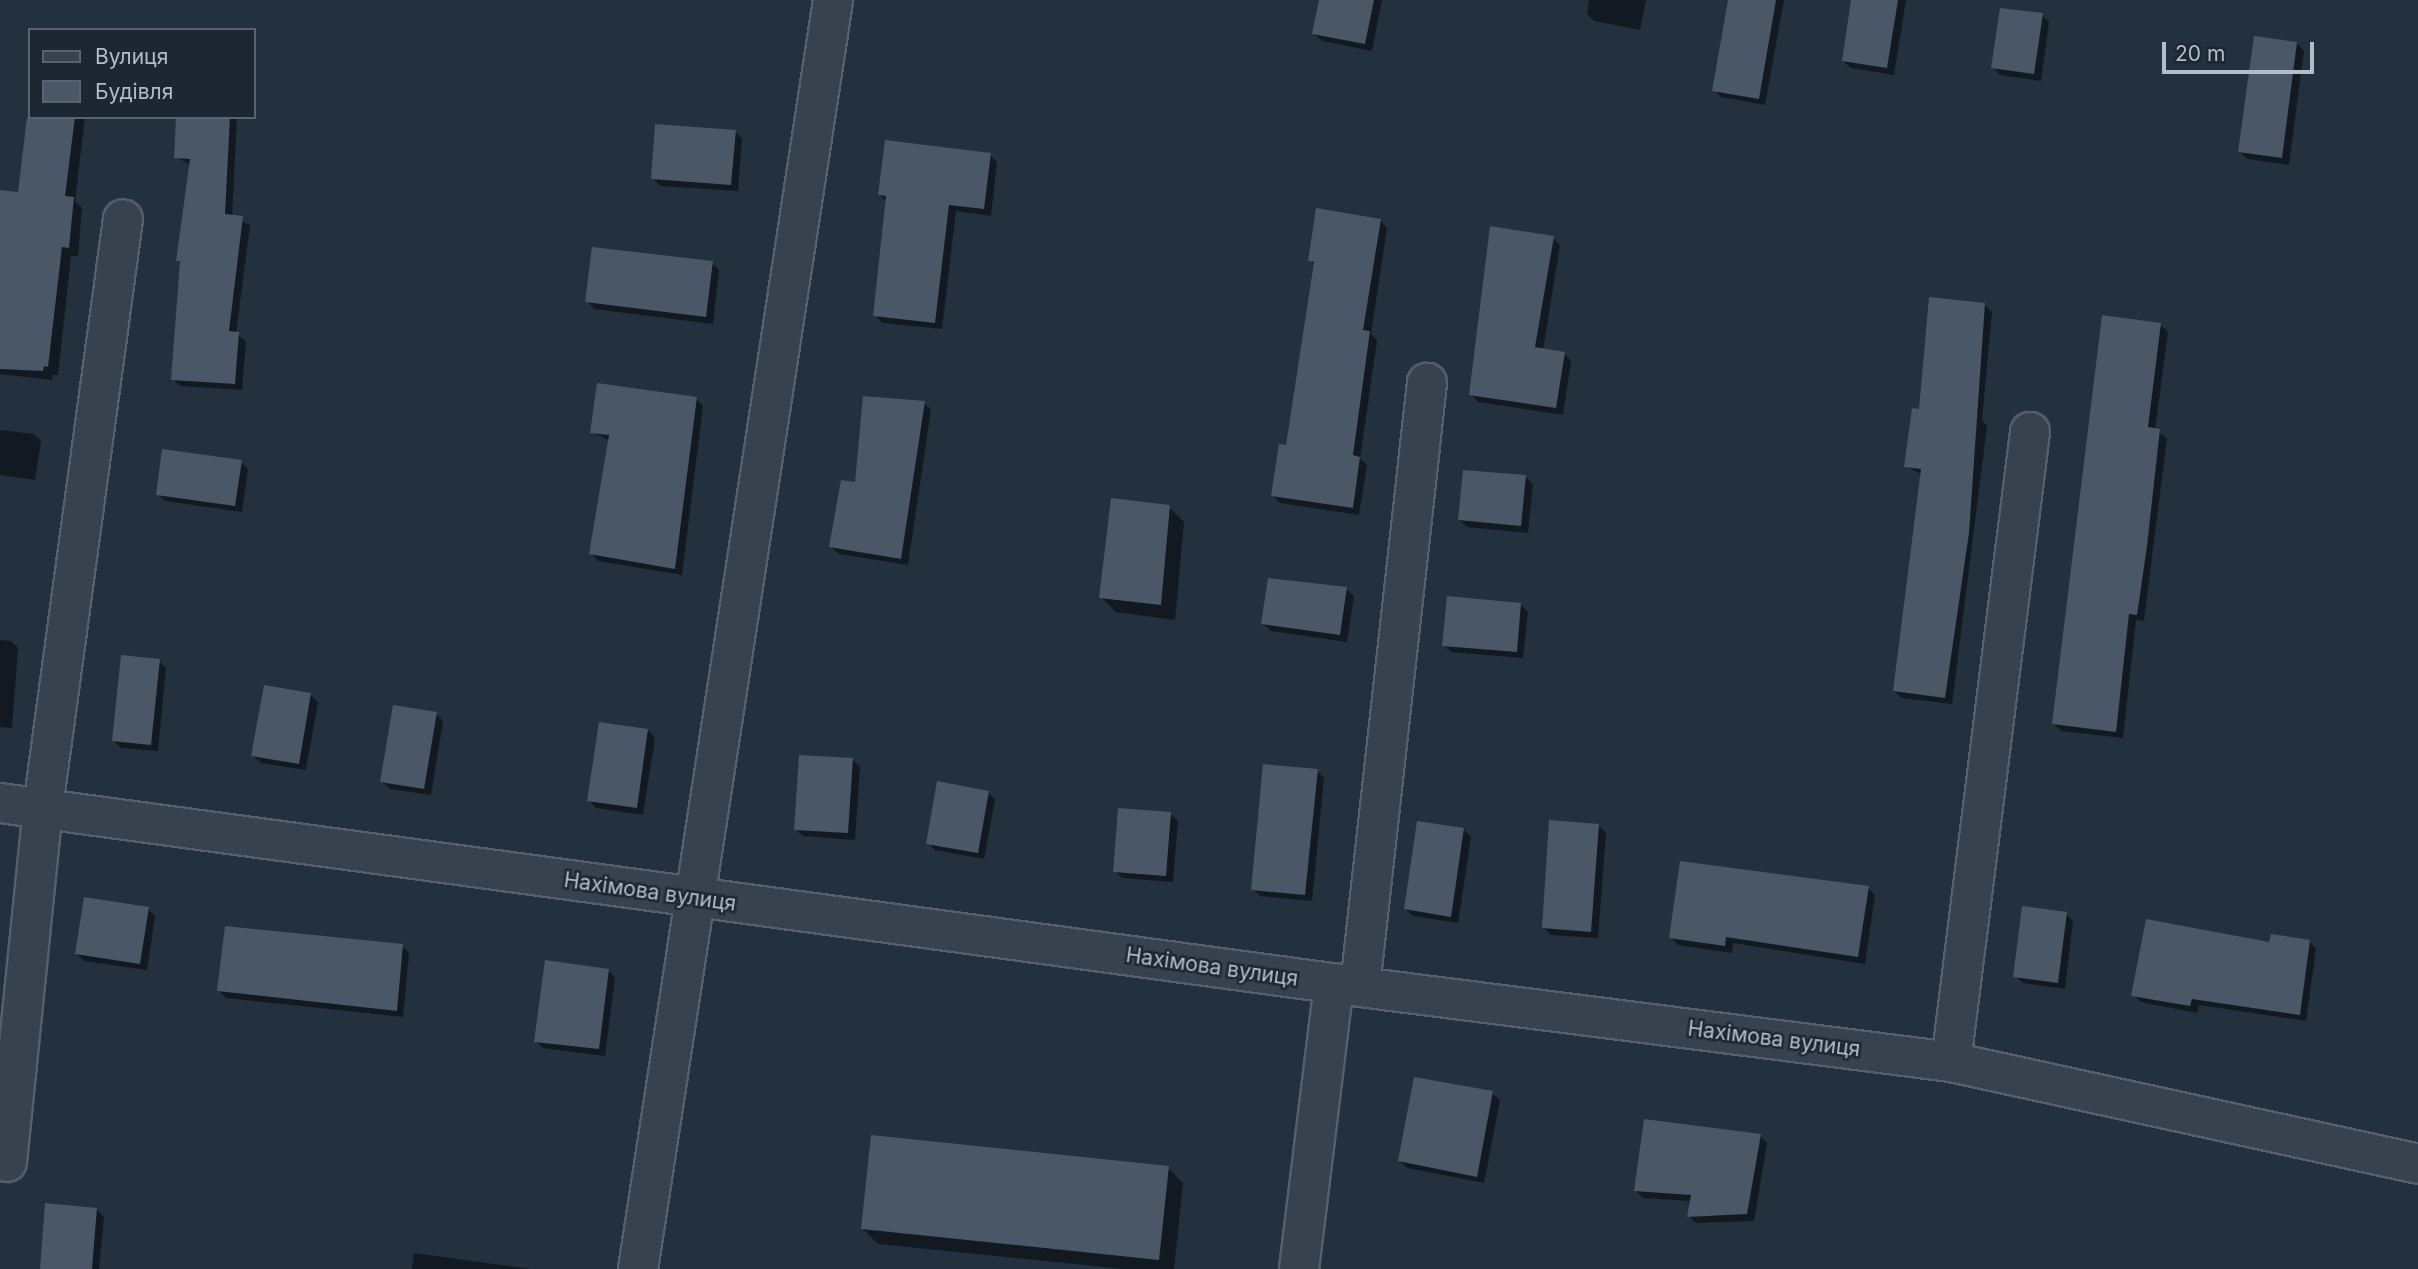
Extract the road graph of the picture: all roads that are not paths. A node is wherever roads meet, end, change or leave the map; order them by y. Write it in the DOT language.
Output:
graph roads {
  1 [pos="833,0"];
  2 [pos="123,219"];
  3 [pos="1427,383"];
  4 [pos="2030,432"];
  5 [pos="0,803"];
  6 [pos="43,807"];
  7 [pos="694,898"];
  8 [pos="1347,985"];
  9 [pos="1951,1062"];
  10 [pos="7,1163"];
  11 [pos="2418,1164"];
  12 [pos="638,1269"];
  13 [pos="1300,1269"];
  1 -- 7 [label="street"];
  2 -- 6 [label="street"];
  3 -- 8 [label="street"];
  4 -- 9 [label="street"];
  5 -- 6 [label="street, Нахімова вулиця"];
  6 -- 7 [label="street, Нахімова вулиця"];
  6 -- 10 [label="street"];
  7 -- 8 [label="street, Нахімова вулиця"];
  7 -- 12 [label="street"];
  8 -- 9 [label="street, Нахімова вулиця"];
  8 -- 13 [label="street"];
  9 -- 11 [label="street, Нахімова вулиця"];
}
